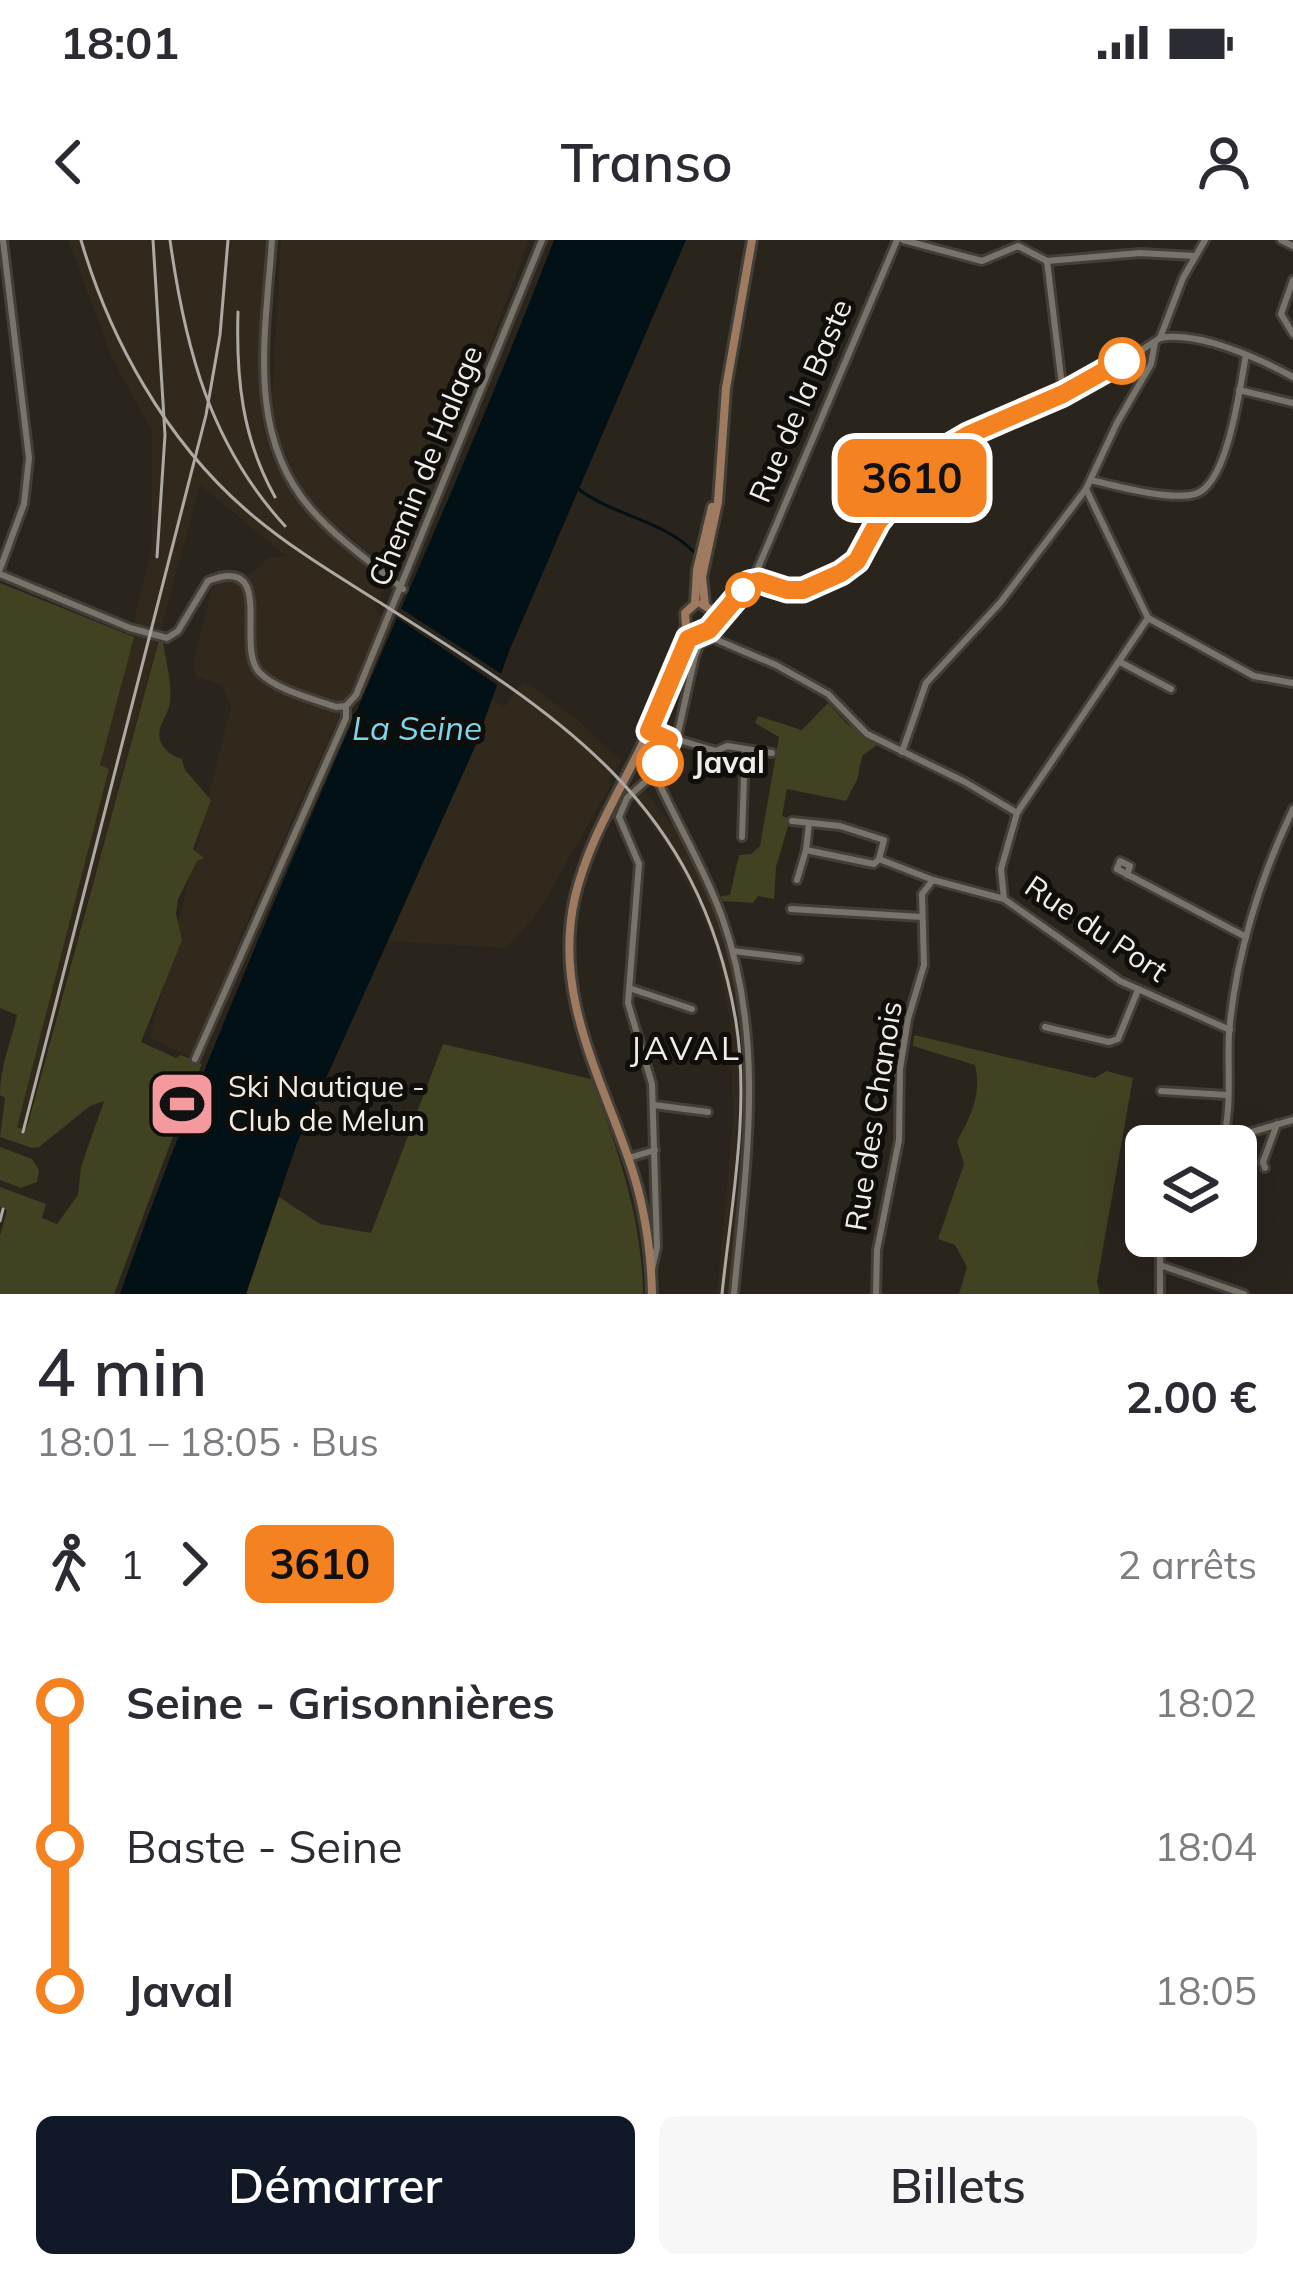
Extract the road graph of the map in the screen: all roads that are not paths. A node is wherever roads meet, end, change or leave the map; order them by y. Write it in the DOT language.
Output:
graph roads {
  1 [pos="3,240"];
  2 [pos="272,240"];
  3 [pos="542,240"];
  4 [pos="752,240"];
  5 [pos="900,240"];
  6 [pos="1205,240"];
  7 [pos="1281,240"];
  8 [pos="1018,243"];
  9 [pos="1293,246"];
  10 [pos="1196,256"];
  11 [pos="1047,261"];
  12 [pos="1293,282"];
  13 [pos="1293,334"];
  14 [pos="1157,340"];
  15 [pos="1246,356"];
  16 [pos="1293,376"];
  17 [pos="1238,390"];
  18 [pos="1063,394"];
  19 [pos="1293,403"];
  20 [pos="1091,479"];
  21 [pos="1086,489"];
  22 [pos="0,572"];
  23 [pos="752,582"];
  24 [pos="403,589"];
  25 [pos="707,613"];
  26 [pos="1148,618"];
  27 [pos="686,626"];
  28 [pos="699,633"];
  29 [pos="717,638"];
  30 [pos="1120,662"];
  31 [pos="1293,683"];
  32 [pos="1172,689"];
  33 [pos="662,703"];
  34 [pos="346,706"];
  35 [pos="649,731"];
  36 [pos="673,741"];
  37 [pos="746,749"];
  38 [pos="902,752"];
  39 [pos="772,753"];
  40 [pos="655,774"];
  41 [pos="1293,809"];
  42 [pos="1017,813"];
  43 [pos="792,821"];
  44 [pos="808,823"];
  45 [pos="742,837"];
  46 [pos="806,850"];
  47 [pos="879,859"];
  48 [pos="1127,875"];
  49 [pos="797,880"];
  50 [pos="933,880"];
  51 [pos="1004,899"];
  52 [pos="791,909"];
  53 [pos="922,917"];
  54 [pos="1246,937"];
  55 [pos="733,951"];
  56 [pos="800,959"];
  57 [pos="632,988"];
  58 [pos="1138,990"];
  59 [pos="692,1009"];
  60 [pos="1045,1028"];
  61 [pos="1230,1030"];
  62 [pos="195,1059"];
  63 [pos="1161,1091"];
  64 [pos="1227,1095"];
  65 [pos="654,1105"];
  66 [pos="708,1112"];
  67 [pos="1293,1120"];
  68 [pos="1276,1124"];
  69 [pos="1224,1125"];
  70 [pos="1257,1131"];
  71 [pos="655,1150"];
  72 [pos="628,1158"];
  73 [pos="1265,1168"];
  74 [pos="634,1174"];
  75 [pos="656,1174"];
  76 [pos="1160,1257"];
  77 [pos="1160,1265"];
  78 [pos="652,1272"];
  79 [pos="652,1294"];
  80 [pos="734,1294"];
  81 [pos="876,1294"];
  82 [pos="1160,1294"];
  83 [pos="1244,1294"];
  1 -- 22 [label="street"];
  2 -- 24 [label="street"];
  3 -- 24 [label="street, Chemin de Halage"];
  4 -- 25 [label="main road"];
  5 -- 8 [label="street"];
  5 -- 23 [label="street, Rue de la Baste"];
  6 -- 10 [label="street"];
  7 -- 9 [label="street"];
  8 -- 11 [label="street"];
  10 -- 11 [label="street"];
  10 -- 14 [label="street"];
  11 -- 18 [label="street"];
  12 -- 13 [label="street"];
  14 -- 15 [label="street"];
  14 -- 18 [label="street"];
  14 -- 20 [label="street"];
  15 -- 16 [label="street"];
  15 -- 17 [label="street"];
  17 -- 19 [label="street"];
  17 -- 20 [label="street"];
  18 -- 23 [label="street"];
  20 -- 21 [label="street"];
  21 -- 26 [label="street"];
  21 -- 38 [label="street"];
  22 -- 34 [label="street"];
  23 -- 25 [label="street"];
  24 -- 34 [label="street, Chemin de Halage"];
  25 -- 27 [label="main road"];
  25 -- 28 [label="main road"];
  25 -- 29 [label="street"];
  26 -- 30 [label="street, Rue du Port"];
  26 -- 31 [label="street"];
  27 -- 28 [label="main road"];
  27 -- 33 [label="main road"];
  28 -- 29 [label="street"];
  28 -- 33 [label="main road"];
  29 -- 36 [label="street"];
  29 -- 38 [label="street"];
  30 -- 32 [label="street"];
  30 -- 42 [label="street, Rue du Port"];
  33 -- 35 [label="main road"];
  34 -- 62 [label="street, Chemin de Halage"];
  35 -- 36 [label="street"];
  35 -- 72 [label="main road"];
  36 -- 37 [label="street"];
  36 -- 40 [label="street"];
  37 -- 39 [label="street"];
  37 -- 45 [label="street"];
  38 -- 42 [label="street"];
  40 -- 55 [label="street"];
  40 -- 57 [label="street"];
  41 -- 54 [label="street"];
  42 -- 51 [label="street, Rue du Port"];
  43 -- 44 [label="street"];
  44 -- 46 [label="street"];
  44 -- 47 [label="street"];
  46 -- 47 [label="street"];
  46 -- 49 [label="street"];
  47 -- 50 [label="street"];
  48 -- 54 [label="street"];
  50 -- 51 [label="street"];
  50 -- 53 [label="street, Rue des Chanois"];
  51 -- 58 [label="street, Rue du Port"];
  52 -- 53 [label="street"];
  53 -- 81 [label="street, Rue des Chanois"];
  54 -- 61 [label="street"];
  55 -- 56 [label="street"];
  55 -- 80 [label="street"];
  57 -- 59 [label="street"];
  57 -- 65 [label="street"];
  58 -- 60 [label="street"];
  58 -- 61 [label="street, Rue du Port"];
  61 -- 64 [label="street"];
  63 -- 64 [label="street"];
  64 -- 69 [label="street"];
  65 -- 66 [label="street"];
  65 -- 71 [label="street"];
  67 -- 68 [label="street"];
  68 -- 70 [label="street"];
  68 -- 73 [label="street"];
  71 -- 72 [label="street"];
  71 -- 75 [label="street"];
  72 -- 74 [label="main road"];
  74 -- 75 [label="street"];
  74 -- 78 [label="main road"];
  75 -- 78 [label="street"];
  76 -- 77 [label="street"];
  77 -- 82 [label="street"];
  77 -- 83 [label="street"];
  78 -- 79 [label="main road"];
}
